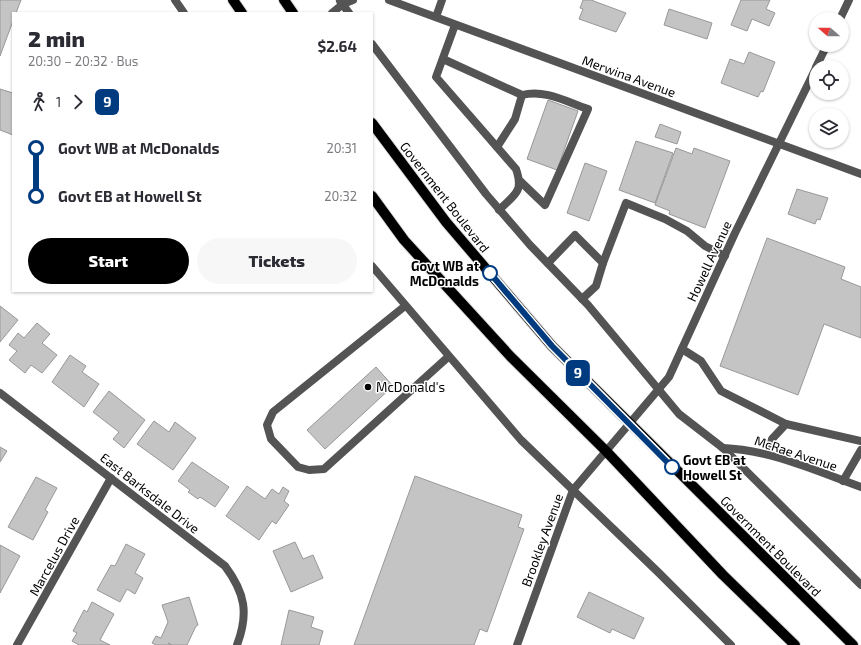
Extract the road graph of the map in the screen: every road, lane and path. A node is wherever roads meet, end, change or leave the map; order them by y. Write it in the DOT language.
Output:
graph roads {
  1 [pos="175,0"];
  2 [pos="233,0"];
  3 [pos="284,0"];
  4 [pos="353,0"];
  5 [pos="389,0"];
  6 [pos="442,0"];
  7 [pos="849,0"];
  8 [pos="341,2"];
  9 [pos="183,12"];
  10 [pos="241,12"];
  11 [pos="292,12"];
  12 [pos="333,12"];
  13 [pos="348,12"];
  14 [pos="843,12"];
  15 [pos="436,18"];
  16 [pos="455,25"];
  17 [pos="373,45"];
  18 [pos="443,59"];
  19 [pos="809,82"];
  20 [pos="522,96"];
  21 [pos="373,124"];
  22 [pos="779,144"];
  23 [pos="497,147"];
  24 [pos="861,174"];
  25 [pos="520,181"];
  26 [pos="373,197"];
  27 [pos="499,210"];
  28 [pos="725,256"];
  29 [pos="548,263"];
  30 [pos="603,263"];
  31 [pos="373,267"];
  32 [pos="582,299"];
  33 [pos="405,306"];
  34 [pos="682,349"];
  35 [pos="448,357"];
  36 [pos="659,389"];
  37 [pos="0,393"];
  38 [pos="629,424"];
  39 [pos="786,424"];
  40 [pos="861,441"];
  41 [pos="723,448"];
  42 [pos="861,450"];
  43 [pos="606,451"];
  44 [pos="769,454"];
  45 [pos="111,478"];
  46 [pos="843,481"];
  47 [pos="861,487"];
  48 [pos="573,490"];
  49 [pos="861,585"];
  50 [pos="17,645"];
  51 [pos="237,645"];
  52 [pos="517,645"];
  53 [pos="731,645"];
  54 [pos="795,645"];
  55 [pos="853,645"];
  1 -- 9 [label="street"];
  2 -- 10 [label="main road"];
  3 -- 11 [label="main road"];
  4 -- 8 [label="street"];
  5 -- 15 [label="street, Merwina Avenue"];
  6 -- 15 [label="street"];
  7 -- 14 [label="street"];
  8 -- 12 [label="street"];
  8 -- 13 [label="street"];
  15 -- 16 [label="street, Merwina Avenue"];
  16 -- 18 [label="street"];
  16 -- 22 [label="street, Merwina Avenue"];
  17 -- 27 [label="street"];
  18 -- 20 [label="street"];
  18 -- 23 [label="street"];
  19 -- 22 [label="street, Howell Avenue"];
  20 -- 23 [label="street"];
  20 -- 25 [label="street"];
  21 -- 38 [label="main road, Government Boulevard"];
  22 -- 24 [label="street, Merwina Avenue"];
  22 -- 28 [label="street, Howell Avenue"];
  23 -- 25 [label="street"];
  25 -- 27 [label="street"];
  26 -- 43 [label="main road"];
  27 -- 29 [label="street"];
  28 -- 30 [label="street"];
  28 -- 34 [label="street, Howell Avenue"];
  29 -- 30 [label="street"];
  29 -- 32 [label="street"];
  30 -- 32 [label="street"];
  31 -- 33 [label="street"];
  32 -- 36 [label="street"];
  33 -- 35 [label="street"];
  33 -- 35 [label="street"];
  34 -- 36 [label="street, Howell Avenue"];
  34 -- 39 [label="street"];
  35 -- 48 [label="street"];
  36 -- 38 [label="street, Howell Avenue"];
  36 -- 41 [label="street"];
  37 -- 45 [label="street, East Barksdale Drive"];
  38 -- 43 [label="street, Howell Avenue"];
  38 -- 55 [label="main road, Government Boulevard"];
  39 -- 40 [label="street"];
  39 -- 44 [label="street"];
  41 -- 44 [label="street, McRae Avenue"];
  41 -- 49 [label="street"];
  42 -- 46 [label="street"];
  43 -- 48 [label="street, Brookley Avenue"];
  43 -- 54 [label="main road"];
  44 -- 46 [label="street, McRae Avenue"];
  45 -- 50 [label="street, Marcelus Drive"];
  45 -- 51 [label="street, East Barksdale Drive"];
  46 -- 47 [label="street, McRae Avenue"];
  48 -- 52 [label="street, Brookley Avenue"];
  48 -- 53 [label="street"];
}
